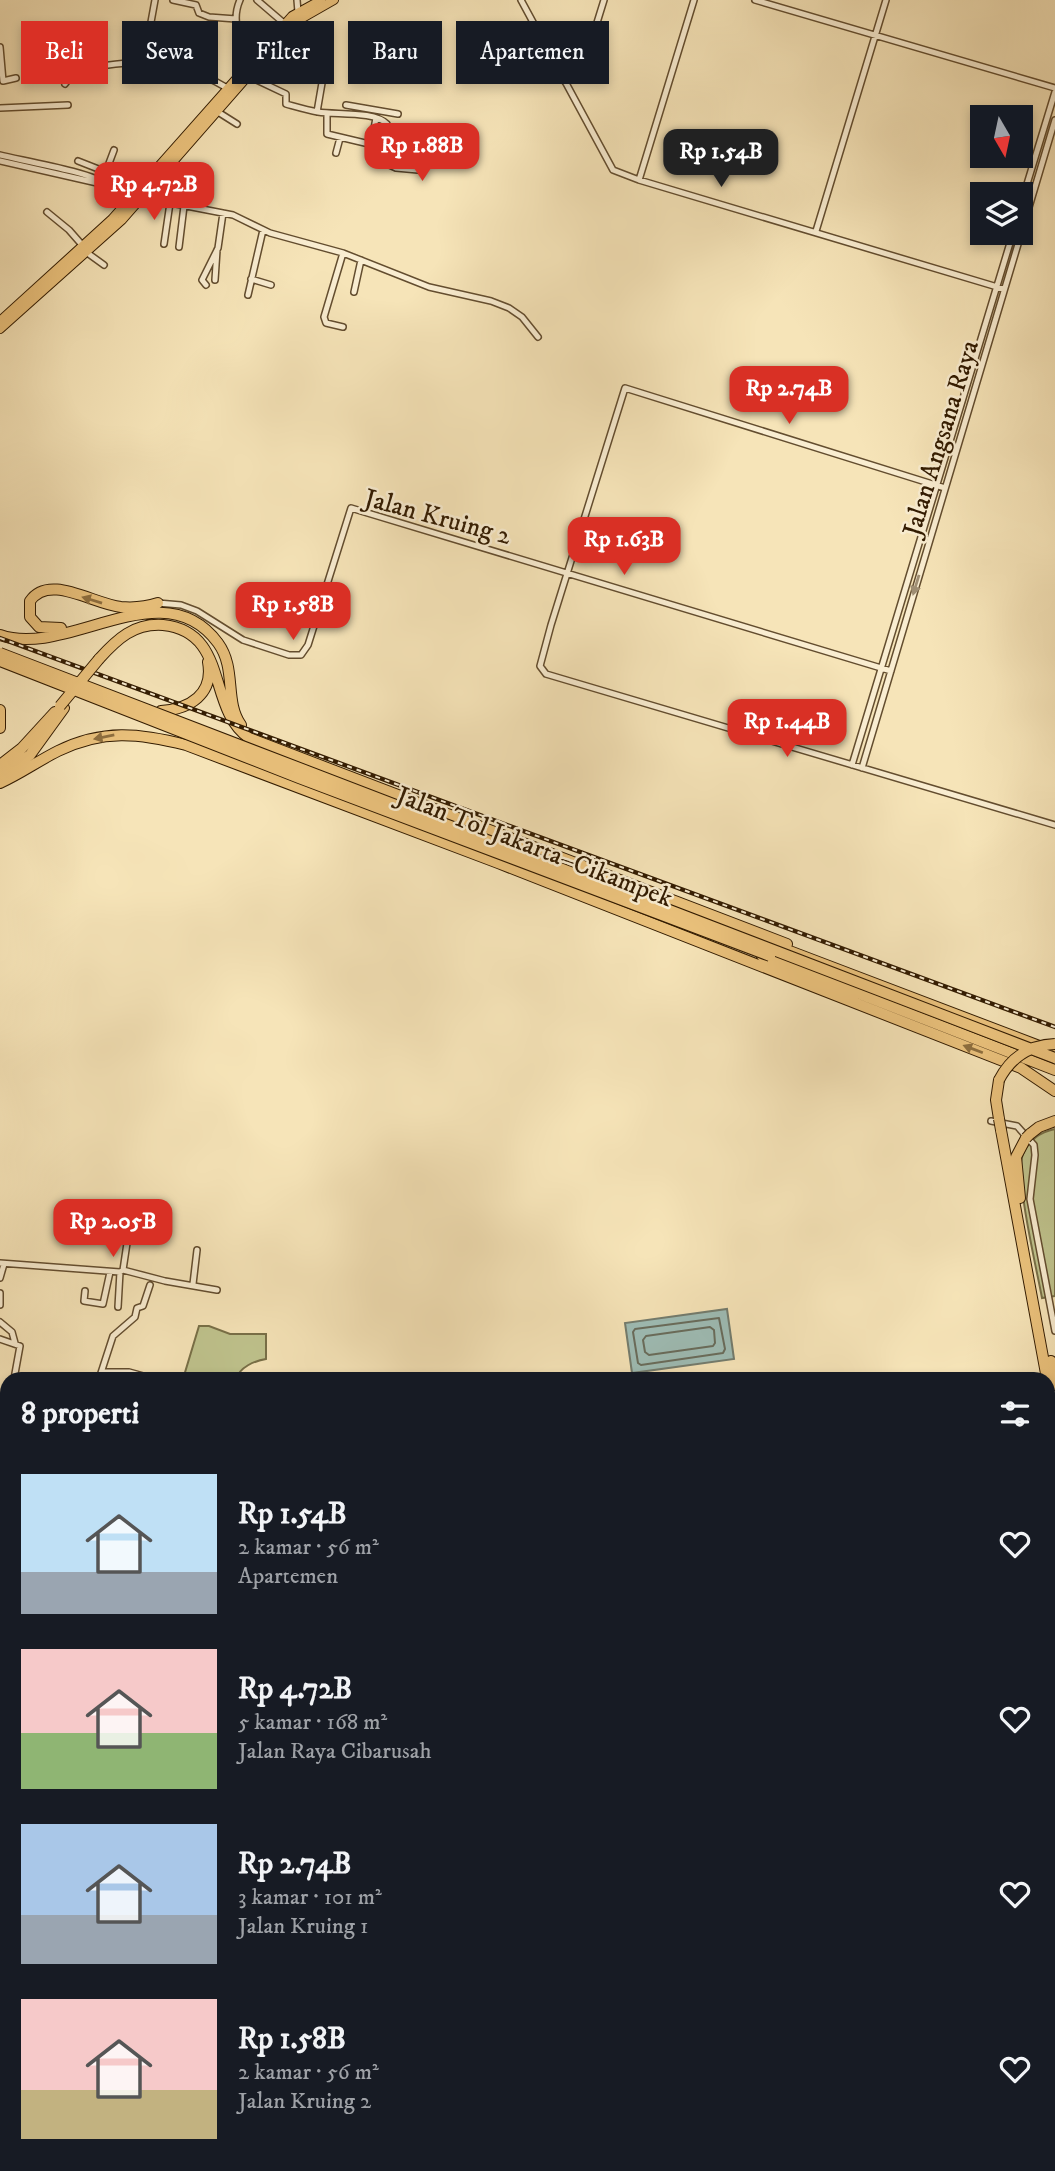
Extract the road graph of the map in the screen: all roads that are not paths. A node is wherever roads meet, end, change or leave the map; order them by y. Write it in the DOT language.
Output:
graph roads {
  1 [pos="155,0"];
  2 [pos="173,0"];
  3 [pos="240,0"];
  4 [pos="257,0"];
  5 [pos="297,0"];
  6 [pos="321,0"];
  7 [pos="334,0"];
  8 [pos="521,0"];
  9 [pos="604,0"];
  10 [pos="694,0"];
  11 [pos="755,0"];
  12 [pos="886,0"];
  13 [pos="298,12"];
  14 [pos="236,19"];
  15 [pos="151,21"];
  16 [pos="281,21"];
  17 [pos="291,21"];
  18 [pos="296,21"];
  19 [pos="532,21"];
  20 [pos="597,21"];
  21 [pos="875,35"];
  22 [pos="0,47"];
  23 [pos="16,78"];
  24 [pos="2,81"];
  25 [pos="218,84"];
  26 [pos="234,84"];
  27 [pos="241,84"];
  28 [pos="265,84"];
  29 [pos="322,84"];
  30 [pos="566,84"];
  31 [pos="229,89"];
  32 [pos="1055,90"];
  33 [pos="68,105"];
  34 [pos="346,105"];
  35 [pos="0,108"];
  36 [pos="218,112"];
  37 [pos="317,112"];
  38 [pos="327,113"];
  39 [pos="398,114"];
  40 [pos="377,115"];
  41 [pos="1055,120"];
  42 [pos="237,124"];
  43 [pos="340,138"];
  44 [pos="371,145"];
  45 [pos="433,146"];
  46 [pos="386,148"];
  47 [pos="114,150"];
  48 [pos="337,153"];
  49 [pos="0,155"];
  50 [pos="0,161"];
  51 [pos="78,161"];
  52 [pos="106,172"];
  53 [pos="639,180"];
  54 [pos="1027,182"];
  55 [pos="103,184"];
  56 [pos="145,193"];
  57 [pos="132,197"];
  58 [pos="170,203"];
  59 [pos="184,206"];
  60 [pos="47,212"];
  61 [pos="223,213"];
  62 [pos="263,230"];
  63 [pos="816,231"];
  64 [pos="164,244"];
  65 [pos="1009,245"];
  66 [pos="179,247"];
  67 [pos="85,249"];
  68 [pos="216,250"];
  69 [pos="343,253"];
  70 [pos="361,260"];
  71 [pos="104,265"];
  72 [pos="251,279"];
  73 [pos="215,280"];
  74 [pos="206,285"];
  75 [pos="271,285"];
  76 [pos="996,287"];
  77 [pos="1004,289"];
  78 [pos="354,292"];
  79 [pos="248,295"];
  80 [pos="0,321"];
  81 [pos="342,327"];
  82 [pos="0,329"];
  83 [pos="538,337"];
  84 [pos="936,486"];
  85 [pos="945,488"];
  86 [pos="567,573"];
  87 [pos="159,603"];
  88 [pos="86,626"];
  89 [pos="0,635"];
  90 [pos="0,651"];
  91 [pos="100,660"];
  92 [pos="0,662"];
  93 [pos="881,668"];
  94 [pos="891,671"];
  95 [pos="62,707"];
  96 [pos="0,710"];
  97 [pos="161,711"];
  98 [pos="0,728"];
  99 [pos="262,744"];
  100 [pos="0,765"];
  101 [pos="852,765"];
  102 [pos="862,768"];
  103 [pos="0,774"];
  104 [pos="0,782"];
  105 [pos="1055,825"];
  106 [pos="1055,1045"];
  107 [pos="1055,1052"];
  108 [pos="1055,1061"];
  109 [pos="1055,1070"];
  110 [pos="1055,1091"];
  111 [pos="1055,1121"];
  112 [pos="997,1124"];
  113 [pos="130,1223"];
  114 [pos="197,1250"];
  115 [pos="2,1264"];
  116 [pos="121,1271"];
  117 [pos="110,1272"];
  118 [pos="0,1278"];
  119 [pos="193,1284"];
  120 [pos="150,1285"];
  121 [pos="217,1290"];
  122 [pos="85,1291"];
  123 [pos="0,1293"];
  124 [pos="0,1305"];
  125 [pos="118,1307"];
  126 [pos="1053,1309"];
  127 [pos="0,1322"];
  128 [pos="1055,1331"];
  129 [pos="0,1339"];
  130 [pos="15,1343"];
  131 [pos="15,1372"];
  132 [pos="102,1372"];
  133 [pos="130,1372"];
  134 [pos="1046,1372"];
  135 [pos="1053,1372"];
  1 -- 15 [label="street"];
  2 -- 14 [label="street"];
  3 -- 14 [label="street"];
  4 -- 16 [label="street"];
  5 -- 13 [label="street"];
  6 -- 13 [label="main road"];
  7 -- 18 [label="main road"];
  8 -- 19 [label="street"];
  9 -- 20 [label="street"];
  10 -- 53 [label="street"];
  11 -- 21 [label="street"];
  12 -- 21 [label="street"];
  13 -- 17 [label="main road"];
  21 -- 32 [label="street"];
  21 -- 63 [label="street"];
  22 -- 24 [label="street"];
  23 -- 24 [label="street"];
  25 -- 31 [label="street"];
  26 -- 31 [label="main road"];
  27 -- 36 [label="main road"];
  28 -- 37 [label="street"];
  29 -- 37 [label="street"];
  30 -- 53 [label="street"];
  31 -- 57 [label="main road"];
  32 -- 54 [label="street"];
  33 -- 35 [label="street"];
  34 -- 40 [label="street"];
  36 -- 42 [label="street"];
  36 -- 56 [label="main road"];
  37 -- 38 [label="street"];
  38 -- 40 [label="street"];
  38 -- 43 [label="street"];
  39 -- 40 [label="street"];
  40 -- 44 [label="street"];
  40 -- 46 [label="street"];
  41 -- 77 [label="street, Jalan Angsana Raya"];
  43 -- 44 [label="street"];
  43 -- 48 [label="street"];
  44 -- 46 [label="street"];
  45 -- 46 [label="street"];
  47 -- 52 [label="street"];
  49 -- 55 [label="street"];
  50 -- 55 [label="street"];
  51 -- 52 [label="street"];
  52 -- 55 [label="street"];
  53 -- 63 [label="street"];
  55 -- 57 [label="street"];
  56 -- 58 [label="street"];
  56 -- 67 [label="main road"];
  57 -- 67 [label="main road"];
  58 -- 59 [label="street"];
  58 -- 64 [label="street"];
  59 -- 61 [label="street"];
  59 -- 66 [label="street"];
  60 -- 67 [label="street"];
  61 -- 62 [label="street"];
  61 -- 68 [label="street"];
  62 -- 69 [label="street"];
  62 -- 72 [label="street"];
  63 -- 76 [label="street"];
  65 -- 76 [label="street, Jalan Angsana Raya"];
  67 -- 71 [label="street"];
  67 -- 80 [label="main road"];
  67 -- 82 [label="main road"];
  68 -- 73 [label="street"];
  68 -- 74 [label="street"];
  69 -- 70 [label="street"];
  69 -- 81 [label="street"];
  70 -- 78 [label="street"];
  70 -- 83 [label="street"];
  72 -- 75 [label="street"];
  72 -- 79 [label="street"];
  76 -- 77 [label="street"];
  76 -- 84 [label="street, Jalan Angsana Raya"];
  77 -- 85 [label="street, Jalan Angsana Raya"];
  84 -- 85 [label="street"];
  84 -- 86 [label="street"];
  84 -- 93 [label="street, Jalan Angsana Raya"];
  85 -- 94 [label="street, Jalan Angsana Raya, one-way"];
  86 -- 87 [label="street, Jalan Kruing 2"];
  86 -- 93 [label="street, Jalan Kruing 2"];
  86 -- 101 [label="street"];
  87 -- 88 [label="highway, one-way"];
  88 -- 89 [label="highway"];
  88 -- 99 [label="highway"];
  90 -- 97 [label="highway, Jalan Tol Jakarta–Cikampek"];
  90 -- 108 [label="highway, bridge"];
  91 -- 95 [label="highway, bridge"];
  91 -- 97 [label="highway"];
  91 -- 99 [label="highway"];
  92 -- 108 [label="highway, bridge"];
  92 -- 109 [label="highway, Jalan Tol Jakarta–Cikampek"];
  93 -- 94 [label="street, Jalan Kruing 2"];
  93 -- 101 [label="street, Jalan Angsana Raya"];
  94 -- 102 [label="street, Jalan Angsana Raya"];
  95 -- 100 [label="highway"];
  95 -- 103 [label="highway"];
  96 -- 98 [label="highway"];
  97 -- 107 [label="highway, Jalan Tol Jakarta–Cikampek"];
  99 -- 106 [label="highway"];
  101 -- 102 [label="street"];
  102 -- 105 [label="street"];
  110 -- 104 [label="highway, one-way"];
  106 -- 112 [label="highway, bridge"];
  111 -- 135 [label="highway"];
  112 -- 126 [label="street"];
  112 -- 134 [label="highway"];
  113 -- 116 [label="street"];
  114 -- 119 [label="street"];
  115 -- 117 [label="street"];
  115 -- 118 [label="street"];
  116 -- 117 [label="street"];
  116 -- 119 [label="street"];
  116 -- 125 [label="street"];
  117 -- 122 [label="street"];
  119 -- 121 [label="street"];
  120 -- 132 [label="street"];
  123 -- 124 [label="street"];
  126 -- 128 [label="street"];
  127 -- 130 [label="street"];
  129 -- 130 [label="street"];
  130 -- 131 [label="street"];
  132 -- 133 [label="street"];
}
